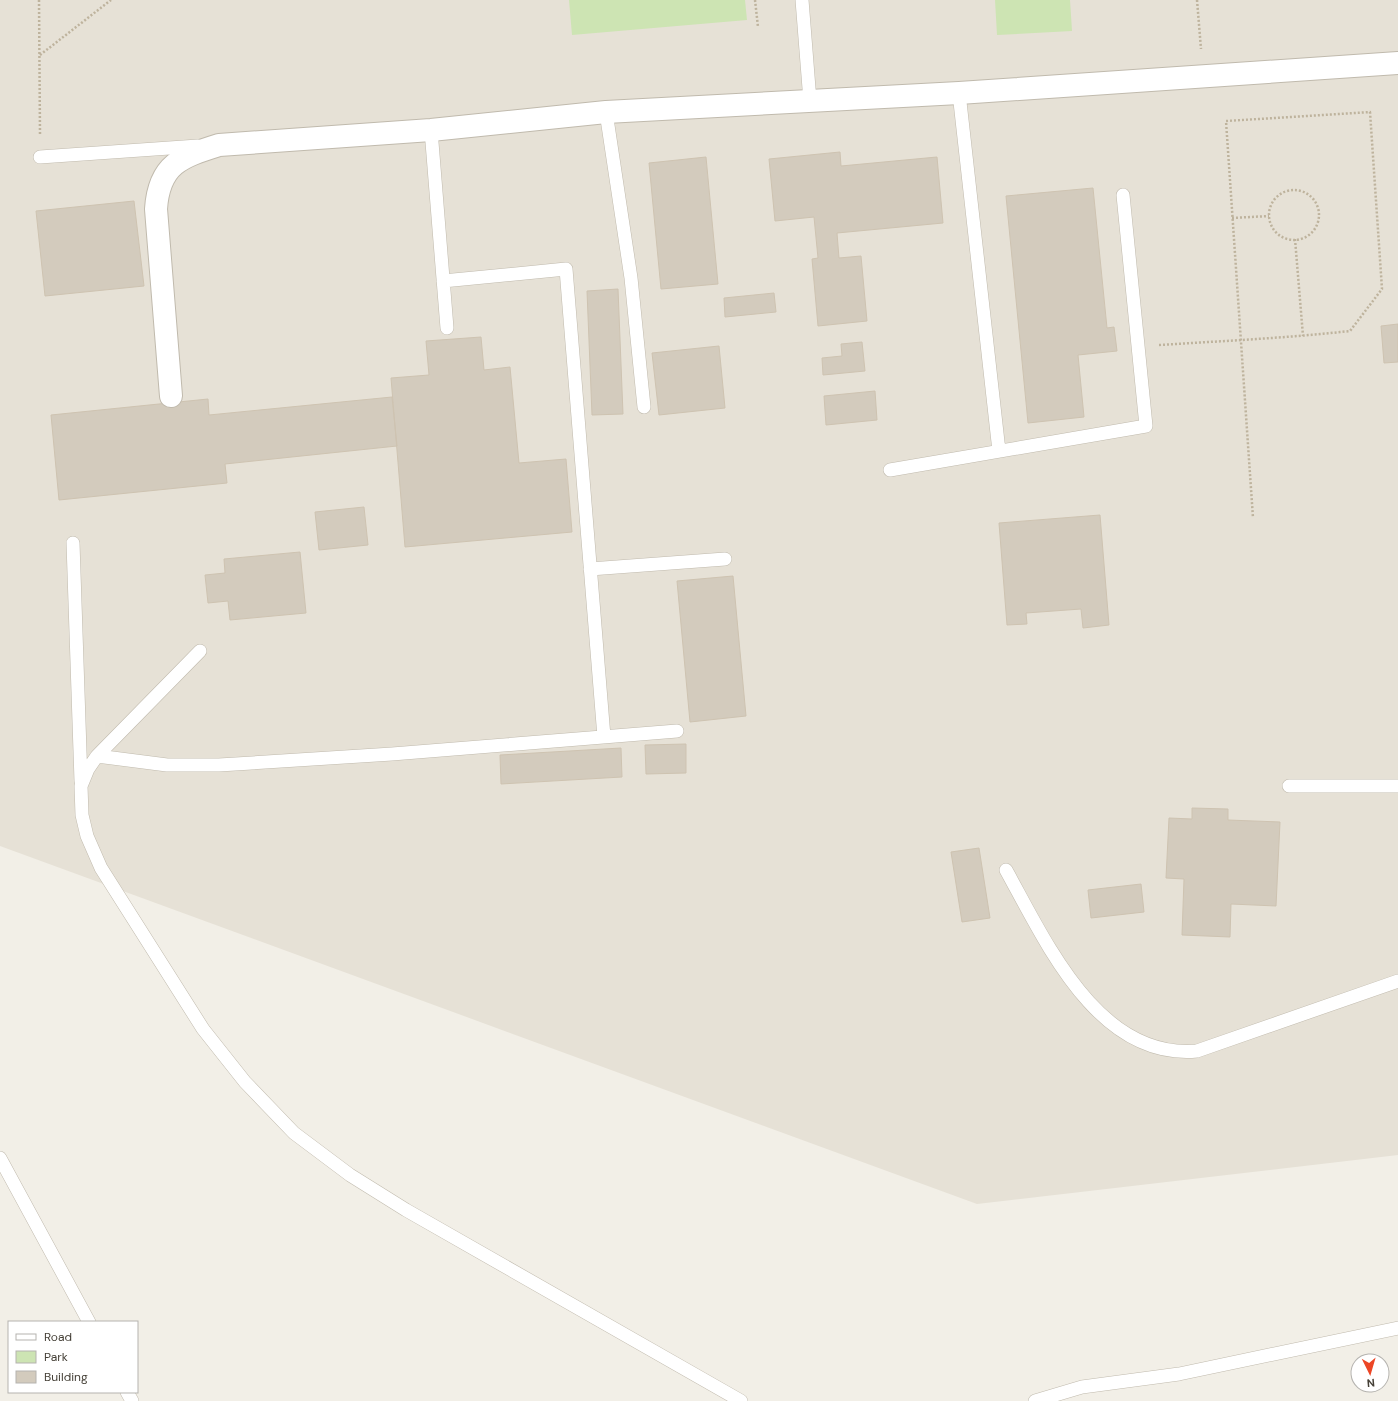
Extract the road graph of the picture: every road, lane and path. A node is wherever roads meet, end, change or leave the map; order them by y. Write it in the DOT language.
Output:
graph roads {
  1 [pos="39,0"];
  2 [pos="111,0"];
  3 [pos="755,0"];
  4 [pos="802,0"];
  5 [pos="1197,0"];
  6 [pos="758,27"];
  7 [pos="39,55"];
  8 [pos="1398,62"];
  9 [pos="1203,76"];
  10 [pos="959,93"];
  11 [pos="810,101"];
  12 [pos="606,112"];
  13 [pos="431,130"];
  14 [pos="219,145"];
  15 [pos="40,157"];
  16 [pos="1123,195"];
  17 [pos="1269,216"];
  18 [pos="1232,218"];
  19 [pos="1294,240"];
  20 [pos="443,281"];
  21 [pos="446,328"];
  22 [pos="1303,336"];
  23 [pos="1241,340"];
  24 [pos="1138,347"];
  25 [pos="171,396"];
  26 [pos="644,407"];
  27 [pos="999,451"];
  28 [pos="890,470"];
  29 [pos="1253,518"];
  30 [pos="73,543"];
  31 [pos="725,559"];
  32 [pos="590,569"];
  33 [pos="200,651"];
  34 [pos="677,731"];
  35 [pos="604,737"];
  36 [pos="97,756"];
  37 [pos="81,786"];
  38 [pos="1289,786"];
  39 [pos="1398,786"];
  40 [pos="1006,870"];
  41 [pos="1398,981"];
  42 [pos="0,1158"];
  43 [pos="88,1321"];
  44 [pos="1398,1328"];
  45 [pos="741,1401"];
  46 [pos="1035,1401"];
  1 -- 7 [label="path"];
  2 -- 7 [label="path"];
  3 -- 6 [label="path"];
  4 -- 11 [label="lane"];
  5 -- 9 [label="path"];
  7 -- 15 [label="path"];
  8 -- 9 [label="street"];
  9 -- 10 [label="street"];
  10 -- 11 [label="street"];
  10 -- 27 [label="lane"];
  11 -- 12 [label="street"];
  12 -- 13 [label="street"];
  12 -- 26 [label="lane"];
  13 -- 14 [label="street"];
  13 -- 20 [label="lane"];
  14 -- 15 [label="lane"];
  14 -- 25 [label="street"];
  16 -- 24 [label="lane"];
  17 -- 18 [label="path"];
  17 -- 19 [label="path"];
  17 -- 19 [label="path"];
  18 -- 22 [label="path"];
  18 -- 23 [label="path"];
  19 -- 22 [label="path"];
  20 -- 21 [label="lane"];
  20 -- 32 [label="lane"];
  22 -- 23 [label="path"];
  23 -- 24 [label="path"];
  23 -- 29 [label="path"];
  24 -- 27 [label="lane"];
  27 -- 28 [label="lane"];
  30 -- 37 [label="lane"];
  31 -- 32 [label="lane"];
  32 -- 35 [label="lane"];
  33 -- 36 [label="lane"];
  34 -- 35 [label="lane"];
  35 -- 36 [label="lane"];
  36 -- 37 [label="lane"];
  37 -- 45 [label="lane"];
  38 -- 39 [label="lane"];
  40 -- 41 [label="lane"];
  42 -- 43 [label="lane"];
  44 -- 46 [label="lane"];
}
